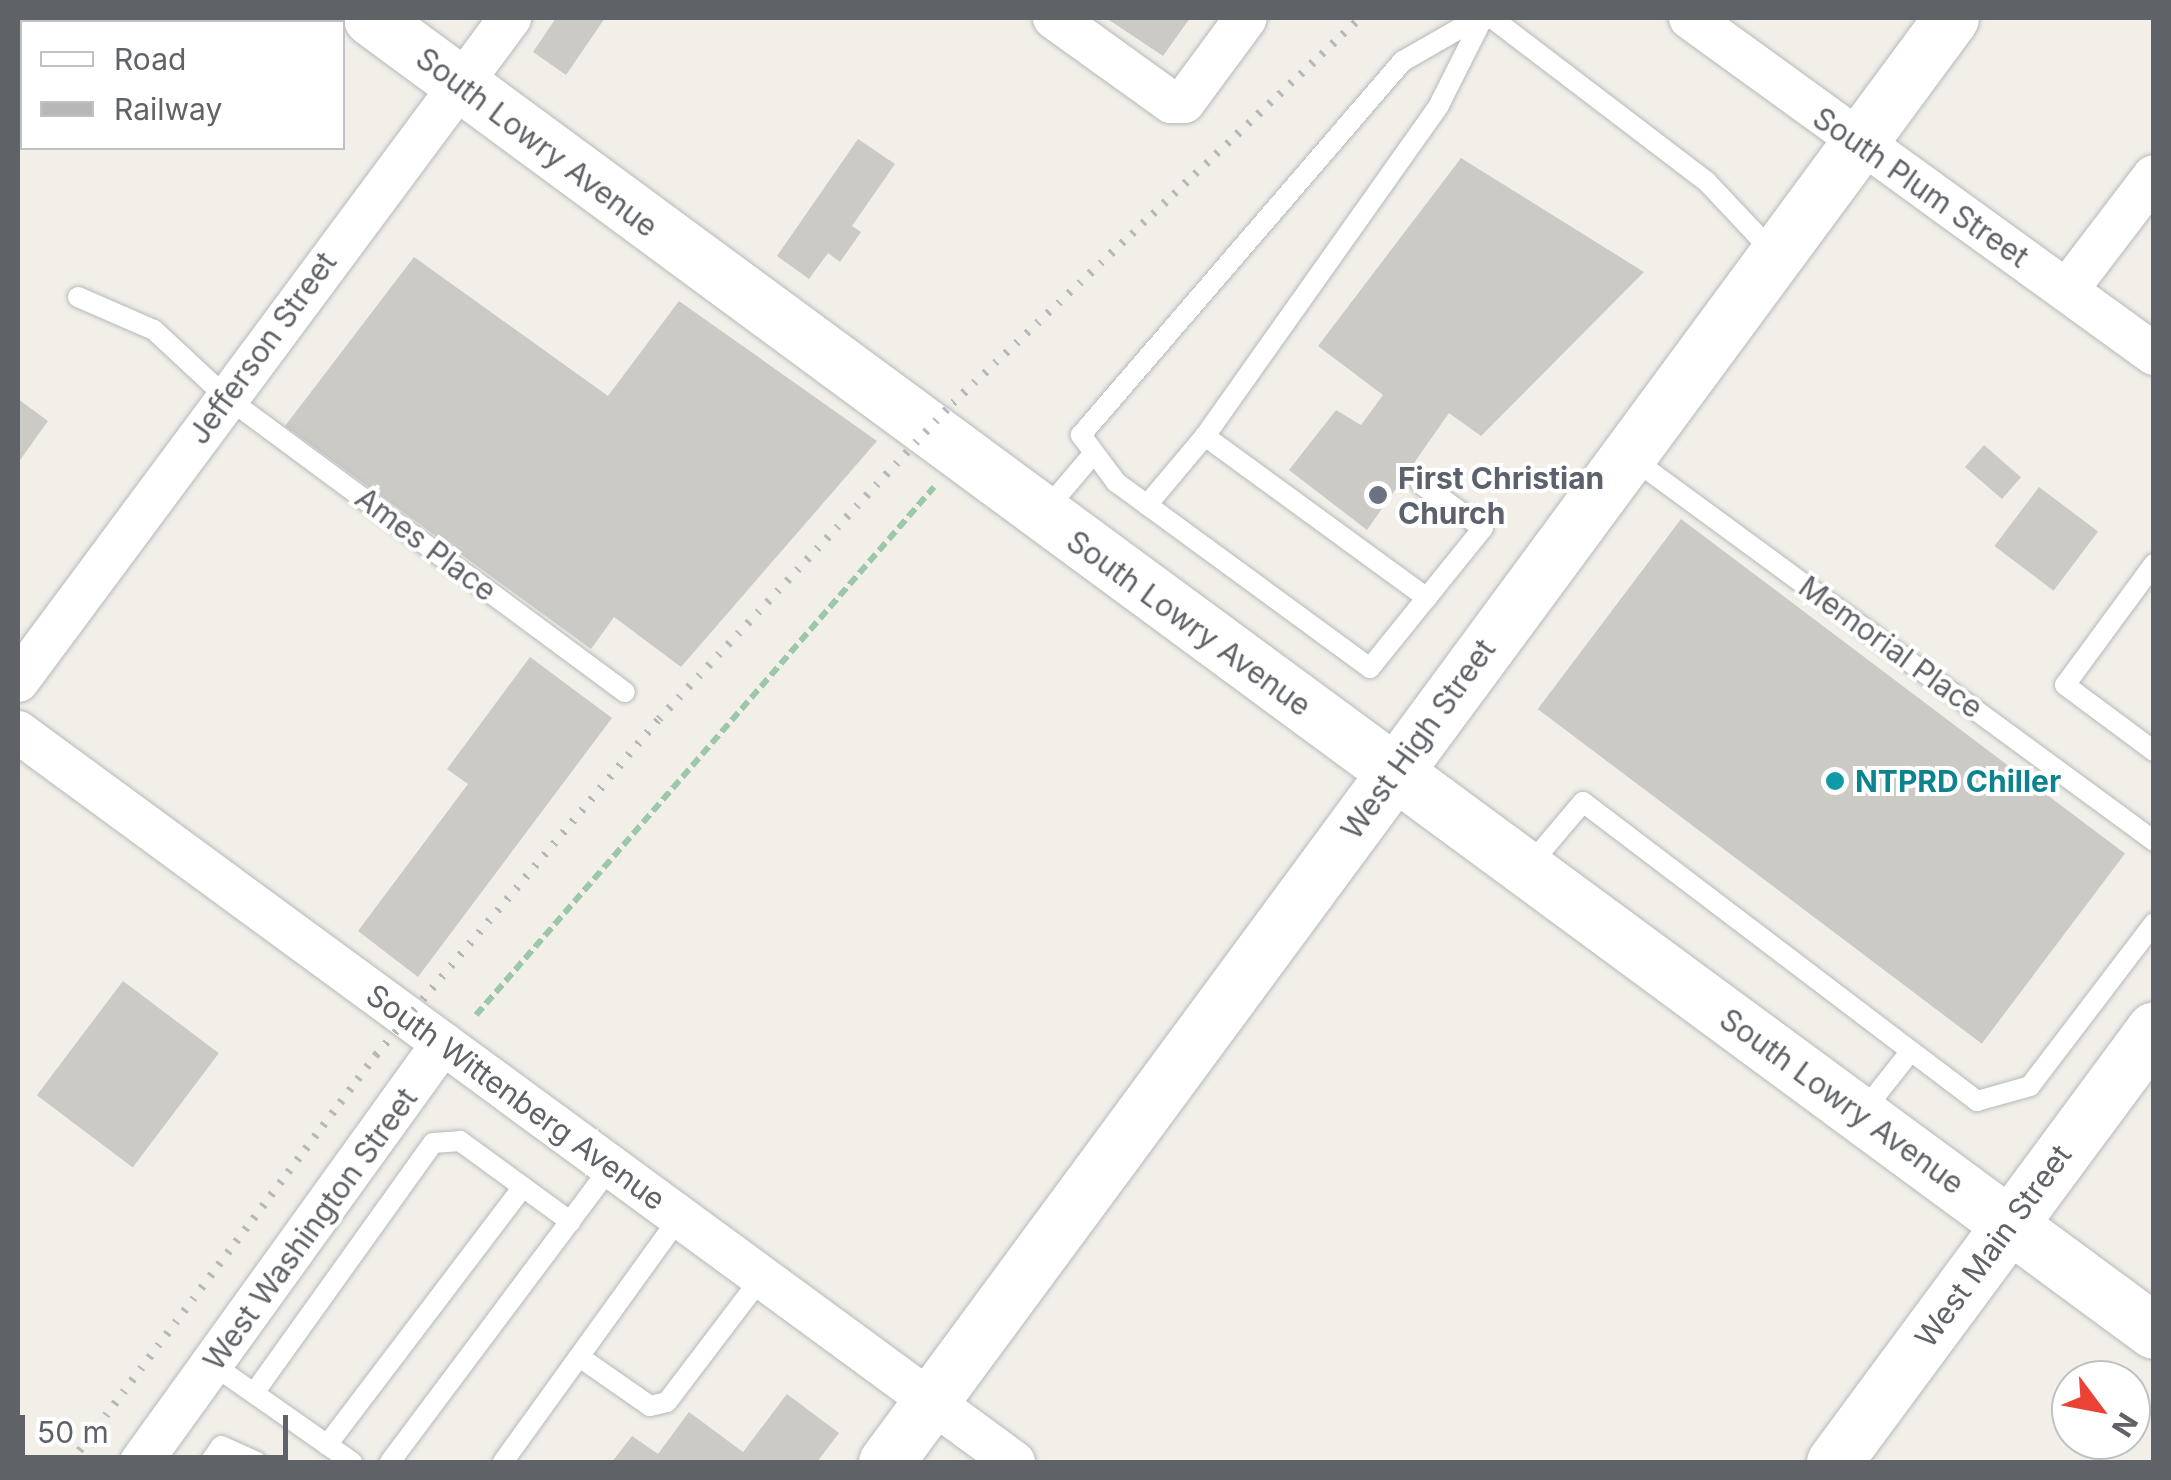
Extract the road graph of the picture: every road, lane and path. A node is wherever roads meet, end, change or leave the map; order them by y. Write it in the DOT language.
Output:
graph roads {
  1 [pos="371,18"];
  2 [pos="510,18"];
  3 [pos="1054,18"];
  4 [pos="1246,18"];
  5 [pos="1480,18"];
  6 [pos="1492,18"];
  7 [pos="1690,18"];
  8 [pos="1951,18"];
  9 [pos="460,84"];
  10 [pos="1857,143"];
  11 [pos="2154,176"];
  12 [pos="1775,254"];
  13 [pos="2068,290"];
  14 [pos="78,296"];
  15 [pos="2154,354"];
  16 [pos="226,397"];
  17 [pos="1205,436"];
  18 [pos="1094,452"];
  19 [pos="1627,455"];
  20 [pos="944,475"];
  21 [pos="1421,484"];
  22 [pos="1146,505"];
  23 [pos="1040,516"];
  24 [pos="2154,564"];
  25 [pos="1427,598"];
  26 [pos="18,681"];
  27 [pos="625,692"];
  28 [pos="18,732"];
  29 [pos="2154,751"];
  30 [pos="1394,771"];
  31 [pos="2154,840"];
  32 [pos="1527,869"];
  33 [pos="2154,923"];
  34 [pos="476,1015"];
  35 [pos="2154,1029"];
  36 [pos="443,1044"];
  37 [pos="1911,1052"];
  38 [pos="1861,1115"];
  39 [pos="611,1167"];
  40 [pos="524,1187"];
  41 [pos="680,1217"];
  42 [pos="571,1222"];
  43 [pos="2009,1224"];
  44 [pos="762,1277"];
  45 [pos="2154,1330"];
  46 [pos="582,1358"];
  47 [pos="212,1364"];
  48 [pos="254,1393"];
  49 [pos="931,1402"];
  50 [pos="327,1444"];
  51 [pos="142,1462"];
  52 [pos="210,1462"];
  53 [pos="257,1462"];
  54 [pos="352,1462"];
  55 [pos="390,1462"];
  56 [pos="503,1462"];
  57 [pos="886,1462"];
  58 [pos="1014,1462"];
  59 [pos="1834,1462"];
  1 -- 9 [label="street, South Lowry Avenue"];
  2 -- 9 [label="street, Jefferson Street"];
  3 -- 4 [label="street"];
  5 -- 17 [label="lane"];
  5 -- 18 [label="lane"];
  6 -- 12 [label="lane"];
  7 -- 10 [label="street, South Plum Street"];
  8 -- 10 [label="street, West High Street"];
  9 -- 16 [label="street, Jefferson Street"];
  9 -- 23 [label="street, South Lowry Avenue"];
  10 -- 12 [label="street, West High Street"];
  10 -- 13 [label="street, South Plum Street"];
  11 -- 13 [label="street"];
  12 -- 19 [label="street, West High Street"];
  13 -- 15 [label="street, South Plum Street"];
  14 -- 16 [label="lane, Ames Place"];
  16 -- 26 [label="street, Jefferson Street"];
  16 -- 27 [label="lane, Ames Place"];
  17 -- 22 [label="lane"];
  17 -- 25 [label="lane"];
  18 -- 22 [label="lane"];
  18 -- 23 [label="lane"];
  19 -- 30 [label="street, West High Street"];
  19 -- 31 [label="lane, Memorial Place"];
  20 -- 34 [label="path"];
  21 -- 25 [label="lane"];
  22 -- 25 [label="lane"];
  23 -- 30 [label="street, South Lowry Avenue"];
  24 -- 29 [label="lane"];
  28 -- 36 [label="street, South Wittenberg Avenue"];
  30 -- 32 [label="street, South Lowry Avenue"];
  30 -- 49 [label="street, West High Street"];
  32 -- 37 [label="lane"];
  32 -- 38 [label="street, South Lowry Avenue"];
  33 -- 37 [label="lane"];
  35 -- 43 [label="street, West Main Street"];
  36 -- 39 [label="street, South Wittenberg Avenue"];
  36 -- 47 [label="street, West Washington Street"];
  37 -- 38 [label="lane"];
  38 -- 43 [label="street, South Lowry Avenue"];
  39 -- 41 [label="street, South Wittenberg Avenue"];
  39 -- 42 [label="lane"];
  40 -- 42 [label="lane"];
  40 -- 48 [label="lane"];
  40 -- 50 [label="lane"];
  41 -- 44 [label="street, South Wittenberg Avenue"];
  41 -- 46 [label="lane"];
  42 -- 55 [label="lane"];
  43 -- 45 [label="street, South Lowry Avenue"];
  43 -- 59 [label="street, West Main Street"];
  44 -- 46 [label="lane"];
  44 -- 49 [label="street, South Wittenberg Avenue"];
  46 -- 56 [label="lane"];
  47 -- 48 [label="lane"];
  47 -- 51 [label="street, West Washington Street"];
  48 -- 50 [label="lane"];
  49 -- 57 [label="street, West High Street"];
  49 -- 58 [label="street, South Wittenberg Avenue"];
  50 -- 54 [label="lane"];
  52 -- 53 [label="lane"];
}
